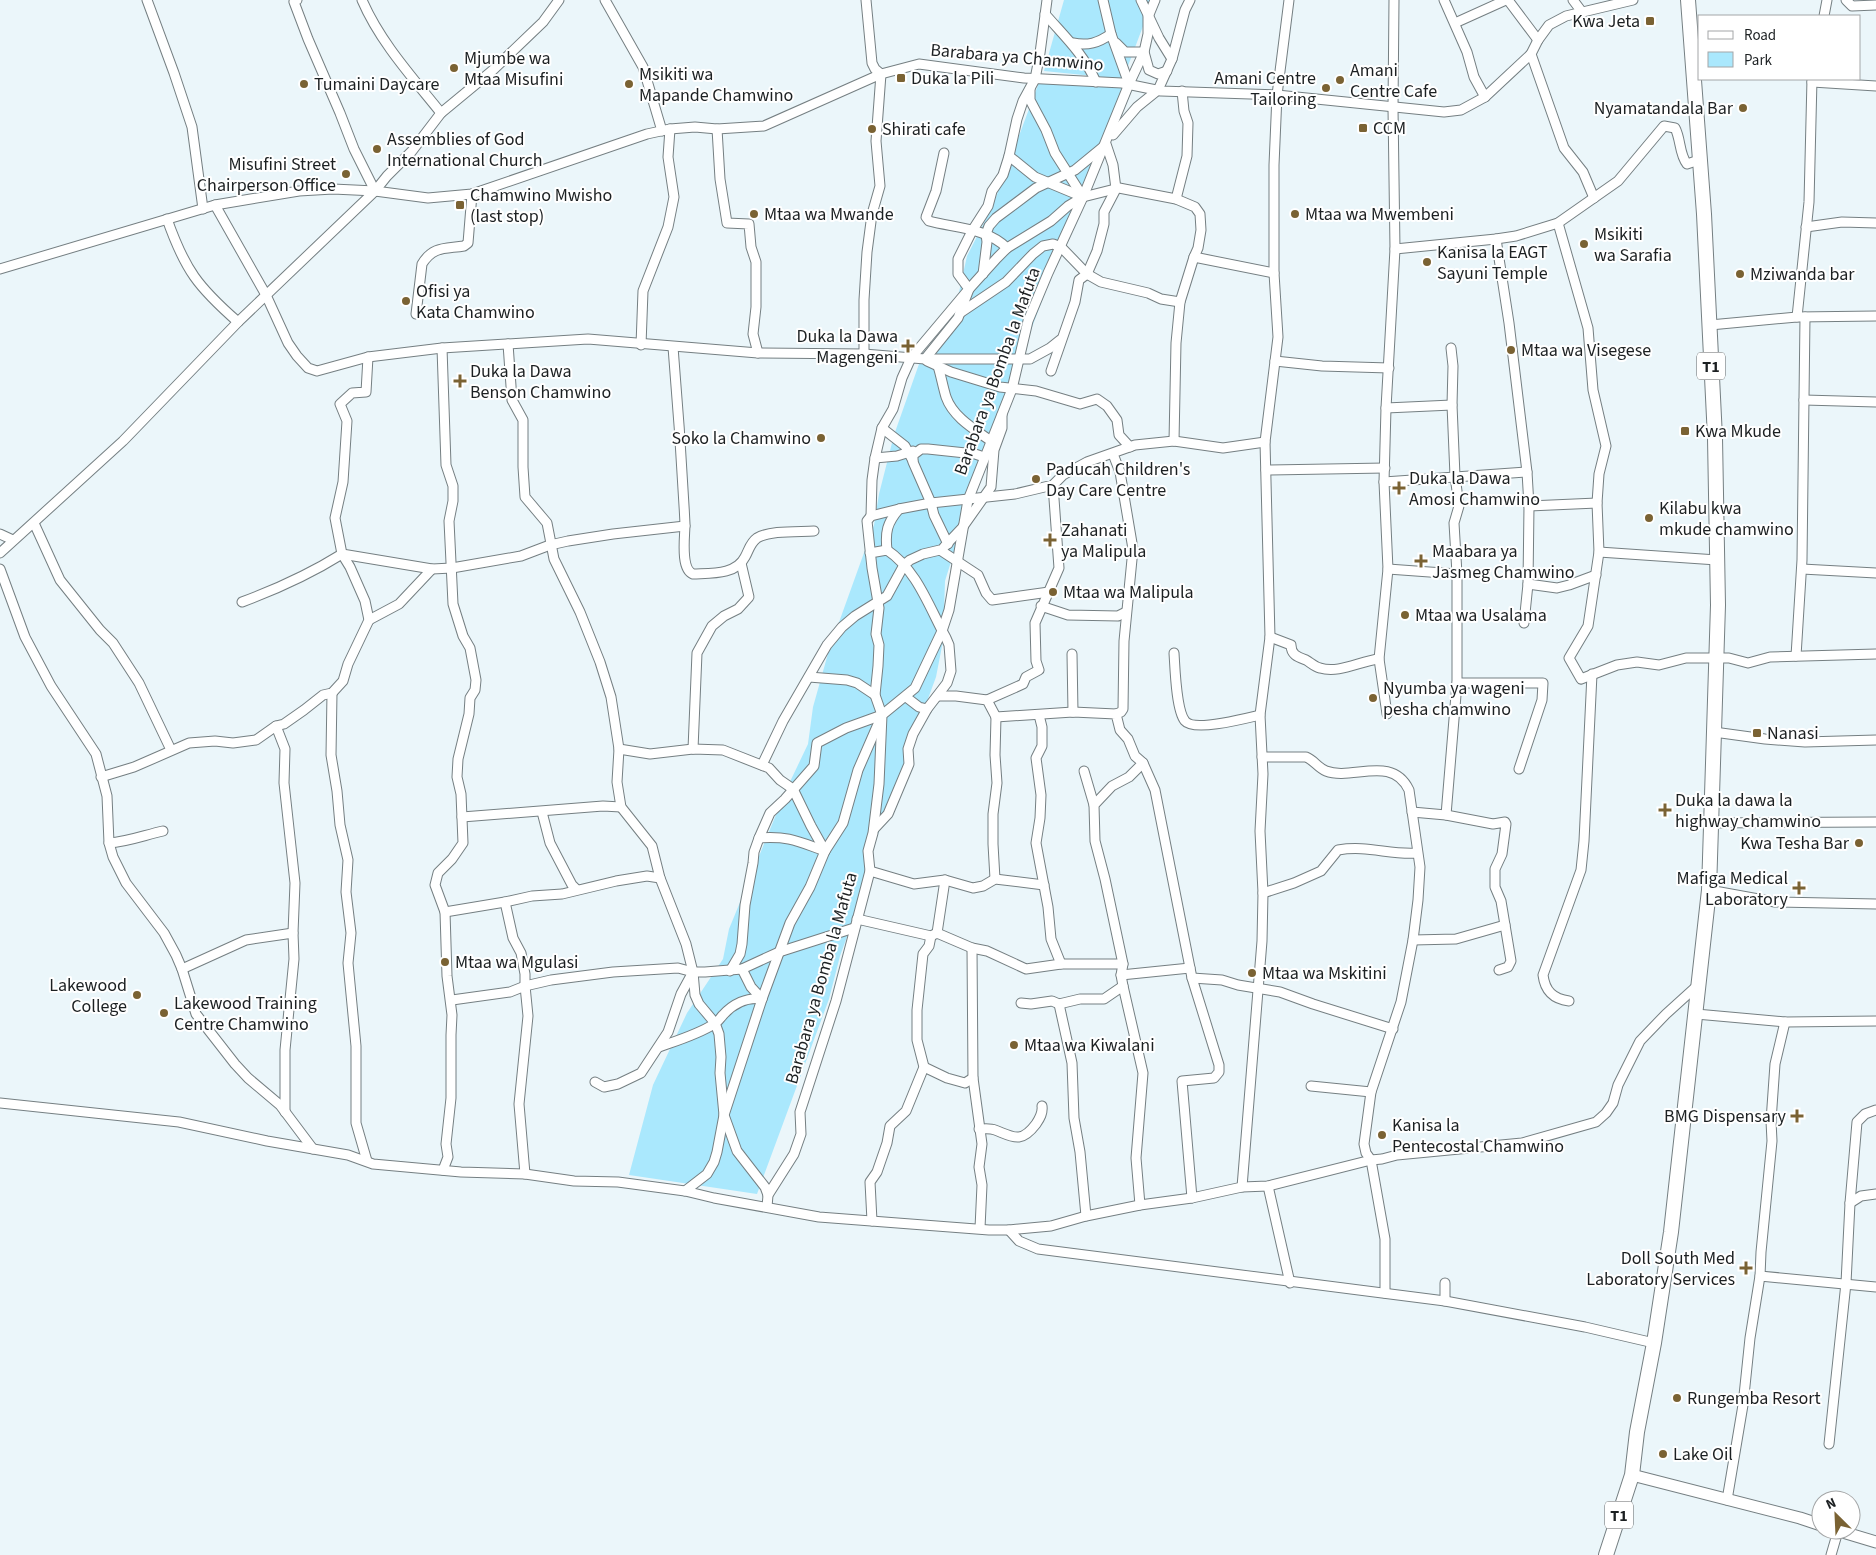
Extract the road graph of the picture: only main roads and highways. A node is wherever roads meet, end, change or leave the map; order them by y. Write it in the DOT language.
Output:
graph roads {
  1 [pos="1688,0"];
  2 [pos="1606,1555"];
  1 -- 2 [label="highway, T1"];
}
